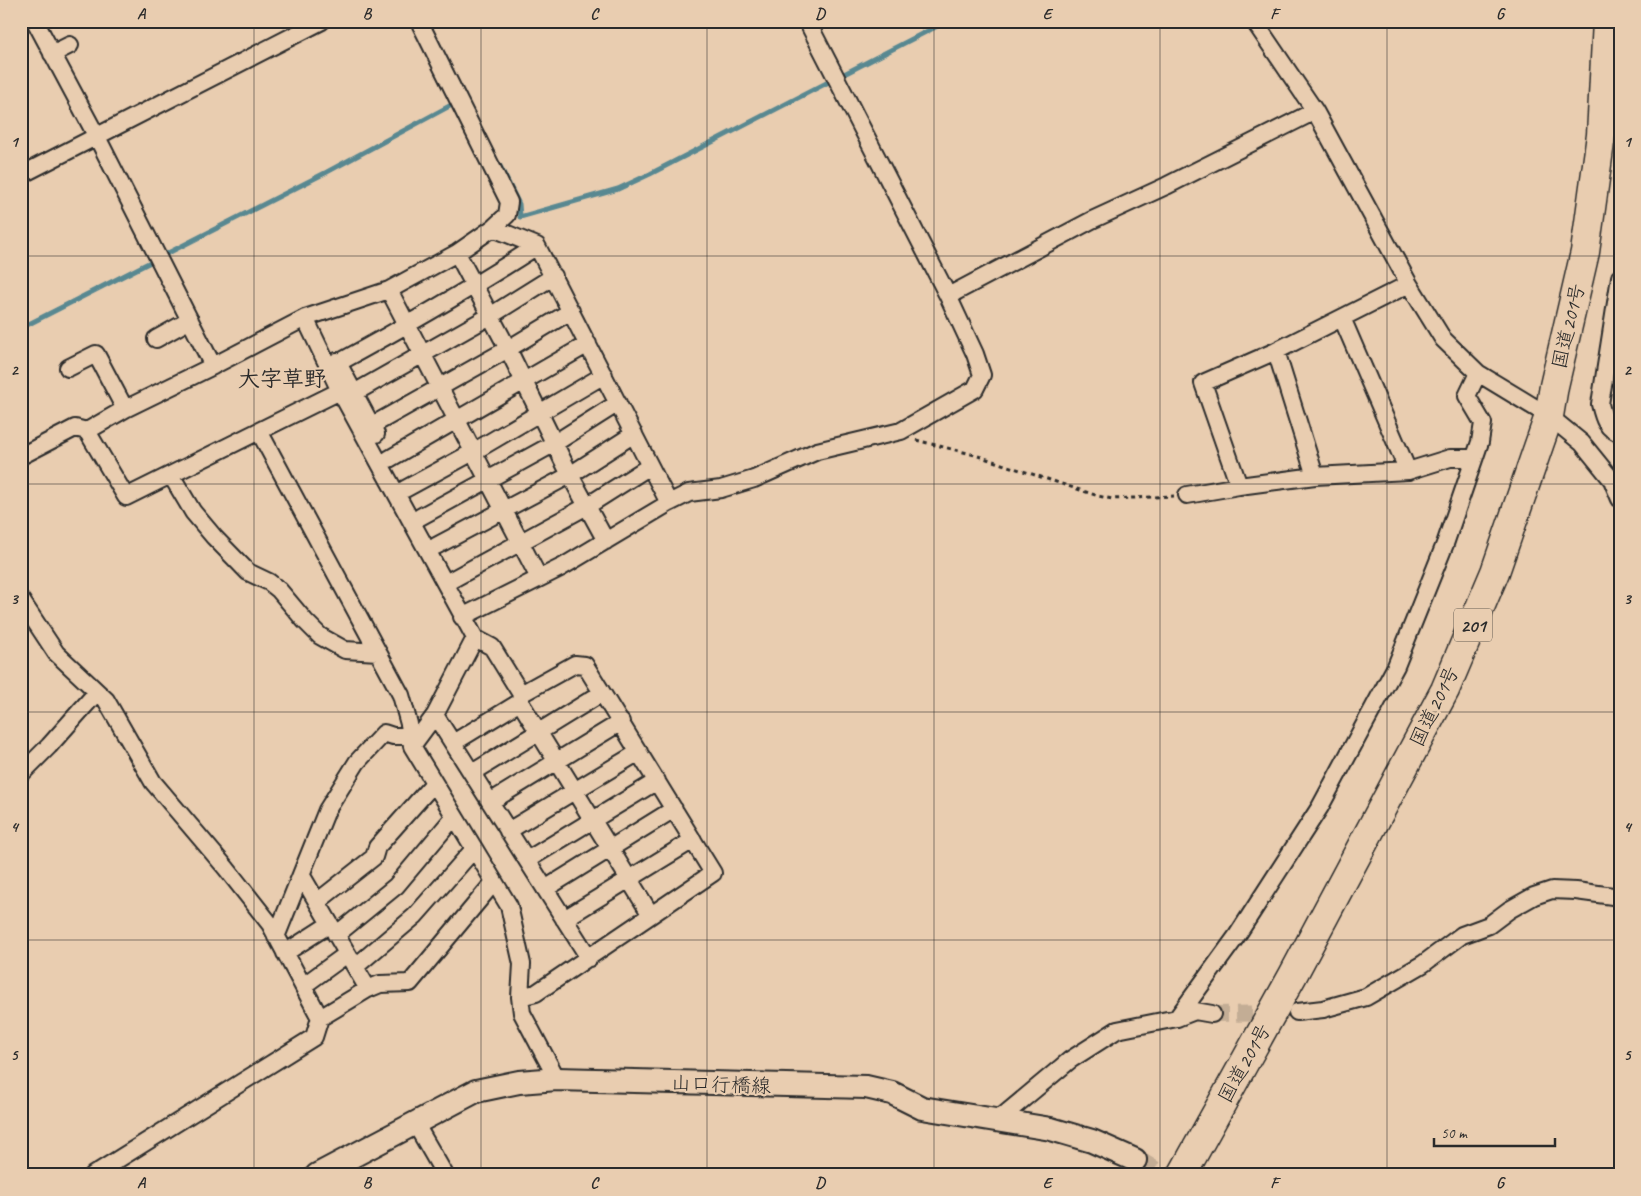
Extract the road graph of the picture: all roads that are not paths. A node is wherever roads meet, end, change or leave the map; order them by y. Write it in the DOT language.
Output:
graph roads {
  1 [pos="35,21"];
  2 [pos="322,21"];
  3 [pos="419,21"];
  4 [pos="807,21"];
  5 [pos="1254,21"];
  6 [pos="1608,21"];
  7 [pos="70,45"];
  8 [pos="52,54"];
  9 [pos="1315,111"];
  10 [pos="97,137"];
  11 [pos="21,175"];
  12 [pos="494,228"];
  13 [pos="537,246"];
  14 [pos="456,253"];
  15 [pos="554,276"];
  16 [pos="1620,277"];
  17 [pos="1409,284"];
  18 [pos="475,286"];
  19 [pos="389,290"];
  20 [pos="948,296"];
  21 [pos="571,310"];
  22 [pos="490,316"];
  23 [pos="305,318"];
  24 [pos="1342,318"];
  25 [pos="190,320"];
  26 [pos="408,326"];
  27 [pos="325,338"];
  28 [pos="156,339"];
  29 [pos="588,344"];
  30 [pos="508,349"];
  31 [pos="1276,351"];
  32 [pos="423,354"];
  33 [pos="338,363"];
  34 [pos="214,366"];
  35 [pos="68,368"];
  36 [pos="1478,374"];
  37 [pos="604,375"];
  38 [pos="524,383"];
  39 [pos="440,388"];
  40 [pos="347,392"];
  41 [pos="618,403"];
  42 [pos="125,409"];
  43 [pos="539,413"];
  44 [pos="1549,416"];
  45 [pos="457,421"];
  46 [pos="371,426"];
  47 [pos="87,431"];
  48 [pos="259,432"];
  49 [pos="1620,433"];
  50 [pos="634,434"];
  51 [pos="555,444"];
  52 [pos="473,452"];
  53 [pos="21,456"];
  54 [pos="1474,458"];
  55 [pos="389,459"];
  56 [pos="650,466"];
  57 [pos="1408,471"];
  58 [pos="170,475"];
  59 [pos="570,475"];
  60 [pos="1315,476"];
  61 [pos="488,481"];
  62 [pos="1239,486"];
  63 [pos="405,489"];
  64 [pos="1187,495"];
  65 [pos="1620,499"];
  66 [pos="669,503"];
  67 [pos="587,506"];
  68 [pos="504,510"];
  69 [pos="420,517"];
  70 [pos="606,542"];
  71 [pos="521,543"];
  72 [pos="436,546"];
  73 [pos="539,578"];
  74 [pos="453,579"];
  75 [pos="21,600"];
  76 [pos="464,610"];
  77 [pos="475,638"];
  78 [pos="378,652"];
  79 [pos="97,692"];
  80 [pos="602,693"];
  81 [pos="520,698"];
  82 [pos="435,715"];
  83 [pos="620,722"];
  84 [pos="538,732"];
  85 [pos="411,741"];
  86 [pos="453,743"];
  87 [pos="639,752"];
  88 [pos="556,762"];
  89 [pos="472,773"];
  90 [pos="21,774"];
  91 [pos="657,781"];
  92 [pos="434,783"];
  93 [pos="574,791"];
  94 [pos="490,802"];
  95 [pos="674,809"];
  96 [pos="454,817"];
  97 [pos="592,820"];
  98 [pos="508,831"];
  99 [pos="693,840"];
  100 [pos="474,849"];
  101 [pos="610,849"];
  102 [pos="527,860"];
  103 [pos="302,876"];
  104 [pos="629,879"];
  105 [pos="494,882"];
  106 [pos="545,889"];
  107 [pos="1620,897"];
  108 [pos="317,902"];
  109 [pos="651,915"];
  110 [pos="564,919"];
  111 [pos="333,930"];
  112 [pos="276,937"];
  113 [pos="285,953"];
  114 [pos="588,958"];
  115 [pos="351,960"];
  116 [pos="303,986"];
  117 [pos="368,989"];
  118 [pos="520,997"];
  119 [pos="1297,1012"];
  120 [pos="1212,1014"];
  121 [pos="320,1018"];
  122 [pos="1177,1018"];
  123 [pos="557,1079"];
  124 [pos="998,1120"];
  125 [pos="414,1123"];
  126 [pos="1135,1160"];
  127 [pos="92,1175"];
  128 [pos="317,1175"];
  129 [pos="444,1175"];
  130 [pos="1182,1175"];
  1 -- 8 [label="street"];
  2 -- 10 [label="street"];
  3 -- 12 [label="street"];
  4 -- 20 [label="street"];
  5 -- 9 [label="street"];
  6 -- 44 [label="highway, 国道201号 / 201"];
  7 -- 8 [label="street"];
  8 -- 10 [label="street"];
  9 -- 17 [label="street"];
  9 -- 20 [label="street"];
  10 -- 11 [label="street"];
  10 -- 25 [label="street"];
  12 -- 13 [label="street"];
  12 -- 14 [label="street"];
  13 -- 15 [label="street"];
  13 -- 18 [label="street"];
  14 -- 18 [label="street"];
  14 -- 19 [label="street"];
  15 -- 21 [label="street"];
  15 -- 22 [label="street"];
  16 -- 49 [label="street"];
  17 -- 24 [label="street"];
  17 -- 36 [label="street"];
  18 -- 22 [label="street"];
  18 -- 26 [label="street"];
  19 -- 23 [label="street"];
  19 -- 26 [label="street"];
  20 -- 66 [label="street"];
  21 -- 29 [label="street"];
  21 -- 30 [label="street"];
  22 -- 30 [label="street"];
  22 -- 32 [label="street"];
  23 -- 34 [label="street"];
  23 -- 40 [label="street"];
  24 -- 31 [label="street"];
  24 -- 57 [label="street"];
  25 -- 28 [label="street"];
  25 -- 34 [label="street"];
  26 -- 32 [label="street"];
  26 -- 33 [label="street"];
  27 -- 33 [label="street"];
  29 -- 37 [label="street"];
  29 -- 38 [label="street"];
  30 -- 38 [label="street"];
  30 -- 39 [label="street"];
  31 -- 60 [label="street"];
  31 -- 62 [label="street"];
  32 -- 39 [label="street"];
  32 -- 40 [label="street"];
  33 -- 40 [label="street"];
  34 -- 42 [label="street"];
  35 -- 42 [label="street"];
  36 -- 44 [label="street"];
  36 -- 54 [label="street"];
  37 -- 41 [label="street"];
  37 -- 43 [label="street"];
  38 -- 43 [label="street"];
  38 -- 45 [label="street"];
  39 -- 45 [label="street"];
  39 -- 46 [label="street"];
  40 -- 46 [label="street"];
  40 -- 48 [label="street"];
  40 -- 76 [label="street"];
  41 -- 50 [label="street"];
  41 -- 51 [label="street"];
  42 -- 47 [label="street"];
  43 -- 51 [label="street"];
  43 -- 52 [label="street"];
  44 -- 65 [label="street"];
  44 -- 130 [label="highway, 国道201号 / 201"];
  45 -- 52 [label="street"];
  45 -- 55 [label="street"];
  46 -- 55 [label="street"];
  47 -- 53 [label="street"];
  47 -- 58 [label="street"];
  48 -- 58 [label="street"];
  48 -- 78 [label="street"];
  50 -- 56 [label="street"];
  50 -- 59 [label="street"];
  51 -- 59 [label="street"];
  51 -- 61 [label="street"];
  52 -- 61 [label="street"];
  52 -- 63 [label="street"];
  54 -- 57 [label="street"];
  54 -- 122 [label="street"];
  55 -- 63 [label="street"];
  56 -- 66 [label="street"];
  56 -- 67 [label="street"];
  57 -- 60 [label="street"];
  58 -- 78 [label="street"];
  59 -- 67 [label="street"];
  59 -- 68 [label="street"];
  60 -- 62 [label="street"];
  61 -- 68 [label="street"];
  61 -- 69 [label="street"];
  62 -- 64 [label="street"];
  63 -- 69 [label="street"];
  66 -- 70 [label="street"];
  67 -- 70 [label="street"];
  67 -- 71 [label="street"];
  68 -- 71 [label="street"];
  68 -- 72 [label="street"];
  69 -- 72 [label="street"];
  70 -- 73 [label="street"];
  71 -- 73 [label="street"];
  71 -- 74 [label="street"];
  72 -- 74 [label="street"];
  73 -- 76 [label="street"];
  74 -- 76 [label="street"];
  75 -- 79 [label="street"];
  76 -- 77 [label="street"];
  77 -- 81 [label="street"];
  77 -- 82 [label="street"];
  78 -- 85 [label="street"];
  79 -- 90 [label="street"];
  79 -- 112 [label="street"];
  80 -- 81 [label="street"];
  80 -- 83 [label="street"];
  80 -- 84 [label="street"];
  81 -- 84 [label="street"];
  81 -- 86 [label="street"];
  82 -- 85 [label="street"];
  82 -- 86 [label="street"];
  83 -- 87 [label="street"];
  83 -- 88 [label="street"];
  84 -- 88 [label="street"];
  84 -- 89 [label="street"];
  85 -- 92 [label="street"];
  85 -- 103 [label="street"];
  86 -- 89 [label="street"];
  87 -- 91 [label="street"];
  87 -- 93 [label="street"];
  88 -- 93 [label="street"];
  88 -- 94 [label="street"];
  89 -- 94 [label="street"];
  91 -- 95 [label="street"];
  91 -- 97 [label="street"];
  92 -- 96 [label="street"];
  92 -- 108 [label="street"];
  93 -- 97 [label="street"];
  93 -- 98 [label="street"];
  94 -- 98 [label="street"];
  95 -- 99 [label="street"];
  95 -- 101 [label="street"];
  96 -- 100 [label="street"];
  96 -- 111 [label="street"];
  97 -- 101 [label="street"];
  97 -- 102 [label="street"];
  98 -- 102 [label="street"];
  99 -- 104 [label="street"];
  99 -- 109 [label="street"];
  100 -- 105 [label="street"];
  100 -- 115 [label="street"];
  101 -- 104 [label="street"];
  101 -- 106 [label="street"];
  102 -- 106 [label="street"];
  103 -- 108 [label="street"];
  103 -- 112 [label="street"];
  104 -- 109 [label="street"];
  104 -- 110 [label="street"];
  105 -- 117 [label="street"];
  105 -- 118 [label="street"];
  106 -- 110 [label="street"];
  107 -- 119 [label="street"];
  108 -- 111 [label="street"];
  109 -- 114 [label="street"];
  110 -- 114 [label="street"];
  111 -- 113 [label="street"];
  111 -- 115 [label="street"];
  112 -- 113 [label="street"];
  113 -- 116 [label="street"];
  114 -- 118 [label="street"];
  115 -- 116 [label="street"];
  115 -- 117 [label="street"];
  116 -- 121 [label="street"];
  117 -- 121 [label="street"];
  118 -- 123 [label="street"];
  120 -- 122 [label="street"];
  121 -- 127 [label="street"];
  122 -- 124 [label="street"];
  123 -- 124 [label="main road, 山口行橋線"];
  123 -- 125 [label="main road, 山口行橋線"];
  124 -- 126 [label="main road, 山口行橋線"];
  125 -- 128 [label="main road, 山口行橋線"];
  125 -- 129 [label="street"];
}
